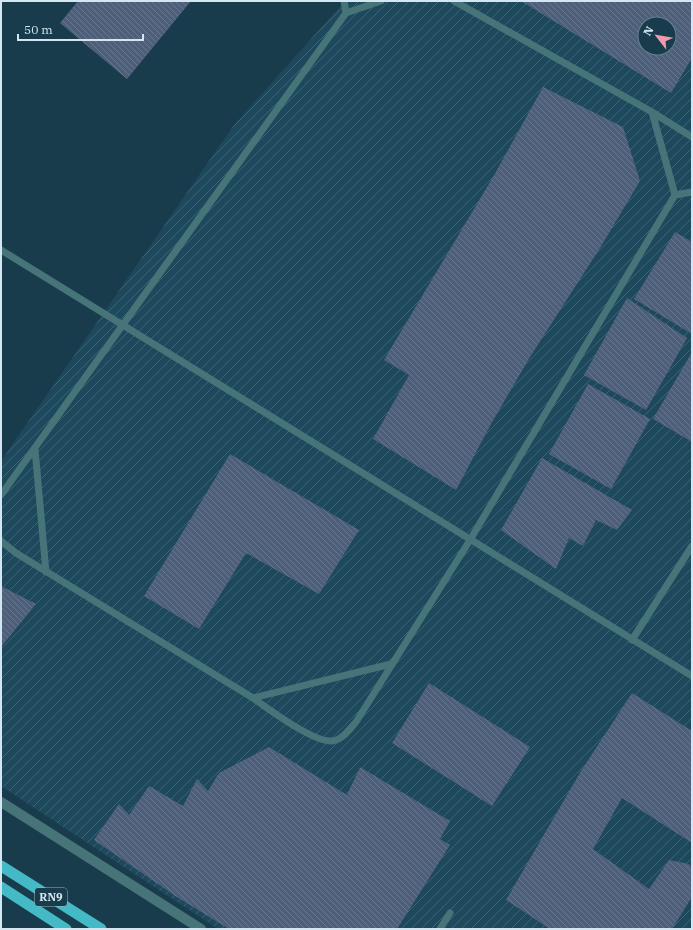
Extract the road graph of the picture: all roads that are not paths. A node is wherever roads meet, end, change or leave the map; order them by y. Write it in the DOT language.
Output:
graph roads {
  1 [pos="344,1"];
  2 [pos="381,1"];
  3 [pos="454,1"];
  4 [pos="346,13"];
  5 [pos="652,112"];
  6 [pos="692,137"];
  7 [pos="692,192"];
  8 [pos="675,194"];
  9 [pos="1,250"];
  10 [pos="122,325"];
  11 [pos="35,448"];
  12 [pos="1,495"];
  13 [pos="470,540"];
  14 [pos="1,541"];
  15 [pos="692,546"];
  16 [pos="46,572"];
  17 [pos="632,640"];
  18 [pos="391,664"];
  19 [pos="692,676"];
  20 [pos="253,698"];
  21 [pos="1,802"];
  22 [pos="1,866"];
  23 [pos="1,887"];
  24 [pos="450,913"];
  25 [pos="66,929"];
  26 [pos="101,929"];
  27 [pos="201,929"];
  28 [pos="440,929"];
  1 -- 4 [label="lane"];
  2 -- 4 [label="lane"];
  3 -- 5 [label="lane"];
  4 -- 10 [label="lane"];
  5 -- 6 [label="lane"];
  5 -- 8 [label="lane"];
  7 -- 8 [label="lane"];
  8 -- 13 [label="lane"];
  9 -- 10 [label="lane"];
  10 -- 11 [label="lane"];
  10 -- 13 [label="lane"];
  11 -- 12 [label="lane"];
  11 -- 16 [label="lane"];
  13 -- 17 [label="lane"];
  13 -- 18 [label="lane"];
  14 -- 16 [label="lane"];
  15 -- 17 [label="lane"];
  16 -- 20 [label="lane"];
  17 -- 19 [label="lane"];
  18 -- 20 [label="lane"];
  18 -- 20 [label="lane"];
  21 -- 27 [label="street"];
  22 -- 26 [label="highway, RN9"];
  23 -- 25 [label="highway, RN9"];
  24 -- 28 [label="lane"];
}
